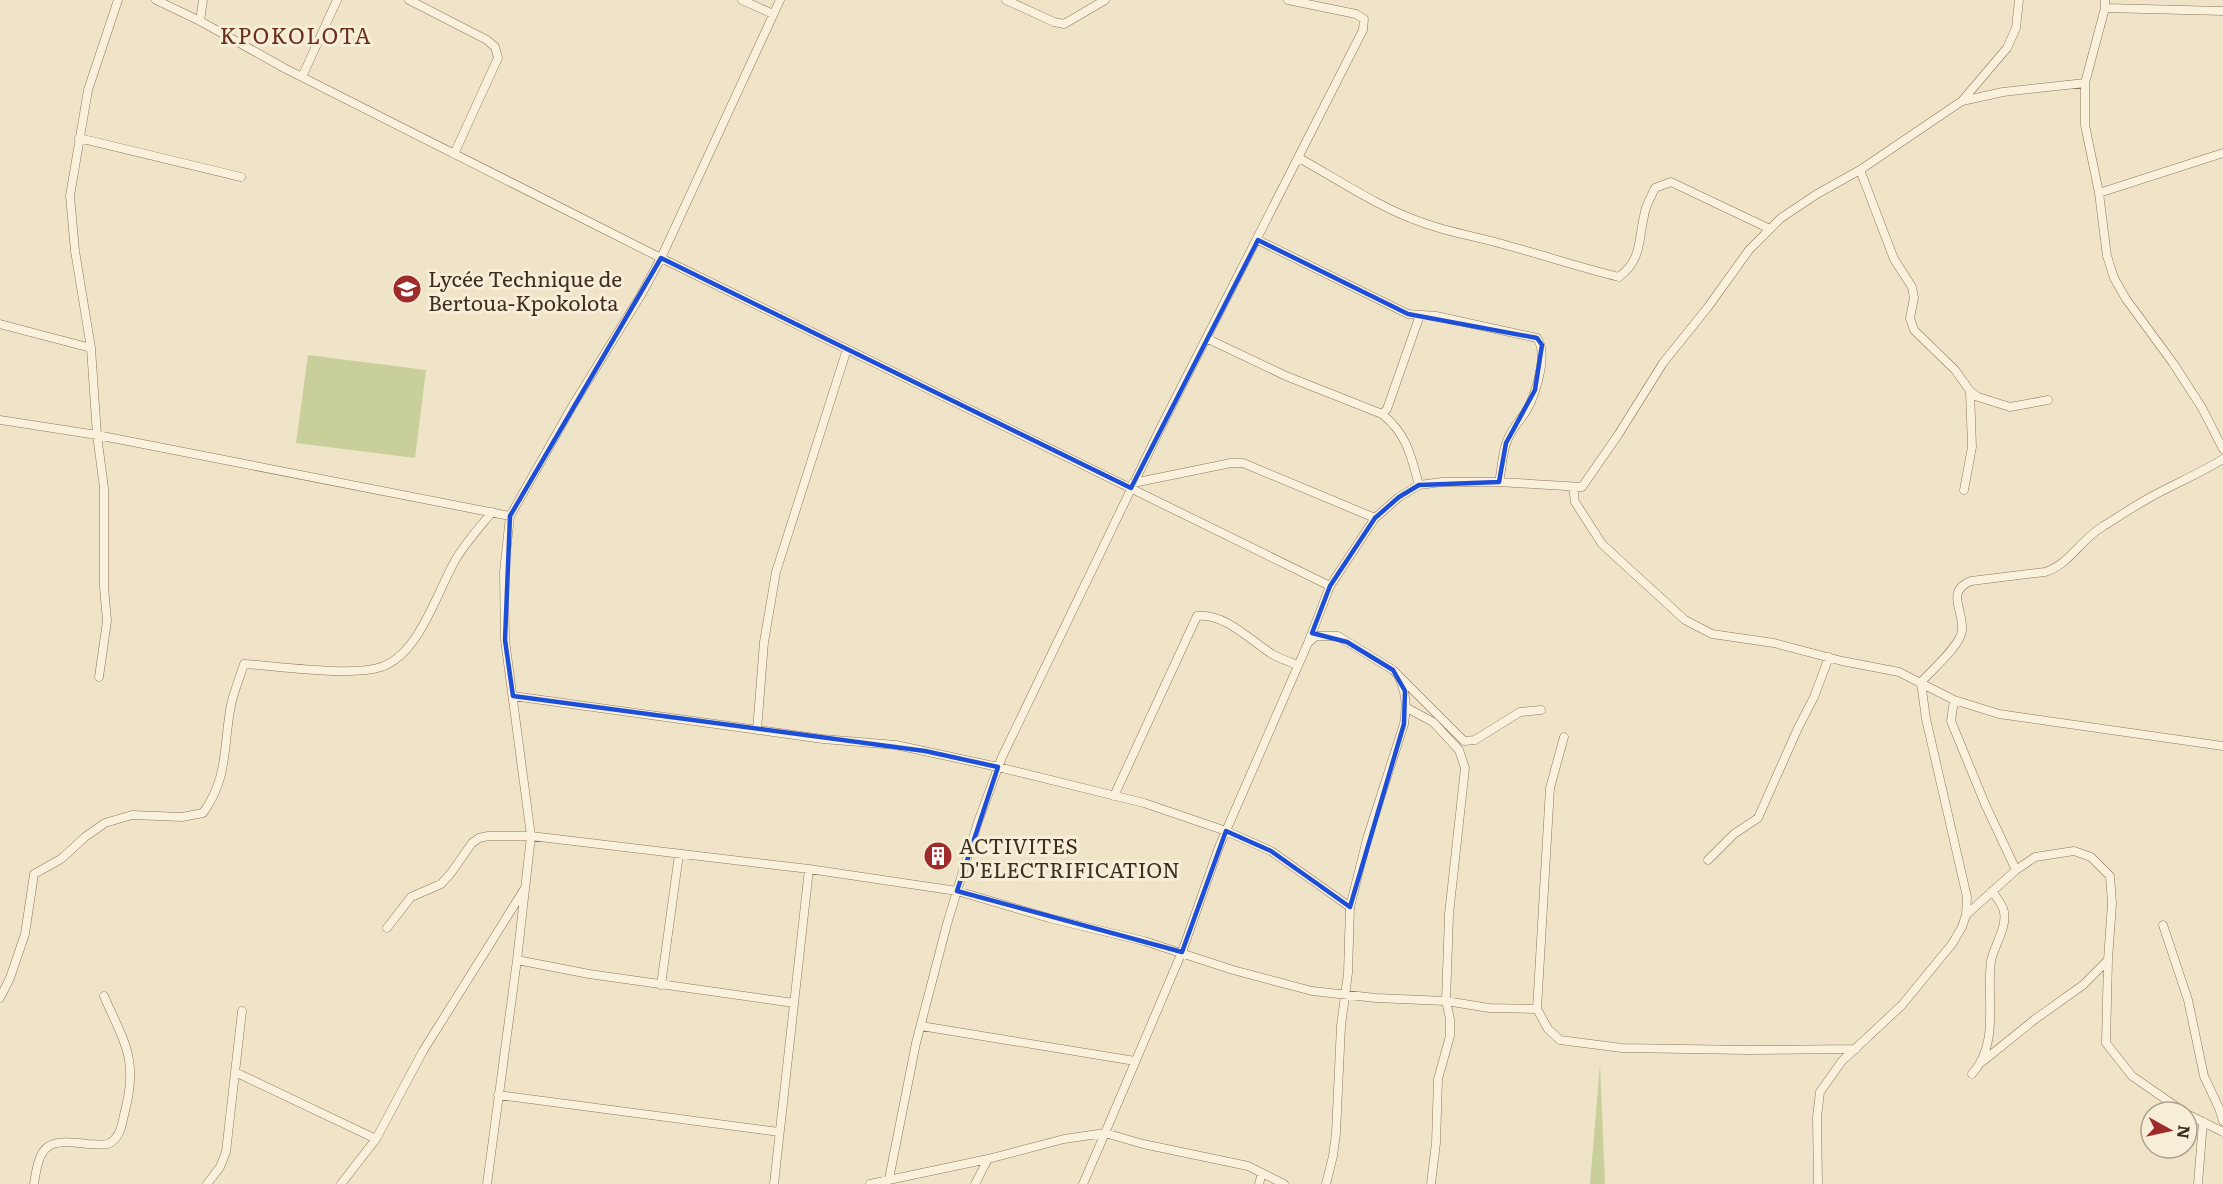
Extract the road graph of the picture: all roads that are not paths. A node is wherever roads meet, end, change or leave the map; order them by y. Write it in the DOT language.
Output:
graph roads {
  1 [pos="118,0"];
  2 [pos="156,0"];
  3 [pos="203,0"];
  4 [pos="337,0"];
  5 [pos="410,0"];
  6 [pos="742,0"];
  7 [pos="780,0"];
  8 [pos="1006,0"];
  9 [pos="1105,0"];
  10 [pos="1288,0"];
  11 [pos="2019,0"];
  12 [pos="2105,4"];
  13 [pos="2223,11"];
  14 [pos="773,14"];
  15 [pos="200,21"];
  16 [pos="302,77"];
  17 [pos="2085,82"];
  18 [pos="1962,101"];
  19 [pos="79,138"];
  20 [pos="454,153"];
  21 [pos="2223,153"];
  22 [pos="1299,158"];
  23 [pos="1860,170"];
  24 [pos="241,177"];
  25 [pos="2099,193"];
  26 [pos="1770,229"];
  27 [pos="1258,240"];
  28 [pos="661,258"];
  29 [pos="1420,315"];
  30 [pos="0,324"];
  31 [pos="1208,339"];
  32 [pos="91,348"];
  33 [pos="847,349"];
  34 [pos="1970,392"];
  35 [pos="2048,400"];
  36 [pos="1382,414"];
  37 [pos="0,420"];
  38 [pos="97,435"];
  39 [pos="2223,449"];
  40 [pos="2223,459"];
  41 [pos="1499,482"];
  42 [pos="1419,485"];
  43 [pos="1132,486"];
  44 [pos="1573,487"];
  45 [pos="1964,490"];
  46 [pos="492,512"];
  47 [pos="510,516"];
  48 [pos="1375,518"];
  49 [pos="1330,586"];
  50 [pos="1308,643"];
  51 [pos="1829,657"];
  52 [pos="1298,665"];
  53 [pos="1398,675"];
  54 [pos="99,677"];
  55 [pos="1921,682"];
  56 [pos="513,696"];
  57 [pos="1954,700"];
  58 [pos="1407,708"];
  59 [pos="1541,710"];
  60 [pos="757,730"];
  61 [pos="1564,737"];
  62 [pos="2223,746"];
  63 [pos="998,767"];
  64 [pos="1114,796"];
  65 [pos="1226,831"];
  66 [pos="531,836"];
  67 [pos="679,854"];
  68 [pos="1708,860"];
  69 [pos="809,869"];
  70 [pos="2016,870"];
  71 [pos="526,886"];
  72 [pos="957,891"];
  73 [pos="1992,891"];
  74 [pos="1350,907"];
  75 [pos="1966,915"];
  76 [pos="2163,925"];
  77 [pos="387,928"];
  78 [pos="1182,952"];
  79 [pos="517,960"];
  80 [pos="2108,960"];
  81 [pos="661,985"];
  82 [pos="1345,994"];
  83 [pos="104,996"];
  84 [pos="0,998"];
  85 [pos="1446,1001"];
  86 [pos="794,1003"];
  87 [pos="1537,1009"];
  88 [pos="242,1011"];
  89 [pos="921,1026"];
  90 [pos="1856,1049"];
  91 [pos="1135,1061"];
  92 [pos="1982,1062"];
  93 [pos="235,1072"];
  94 [pos="1972,1074"];
  95 [pos="498,1095"];
  96 [pos="2166,1100"];
  97 [pos="2199,1120"];
  98 [pos="2223,1121"];
  99 [pos="2203,1122"];
  100 [pos="779,1132"];
  101 [pos="1105,1132"];
  102 [pos="2223,1132"];
  103 [pos="376,1139"];
  104 [pos="988,1159"];
  105 [pos="1262,1173"];
  106 [pos="889,1179"];
  107 [pos="34,1184"];
  108 [pos="207,1184"];
  109 [pos="341,1184"];
  110 [pos="487,1184"];
  111 [pos="774,1184"];
  112 [pos="870,1184"];
  113 [pos="975,1184"];
  114 [pos="1083,1184"];
  115 [pos="1259,1184"];
  116 [pos="1284,1184"];
  117 [pos="1326,1184"];
  118 [pos="1431,1184"];
  119 [pos="1818,1184"];
  120 [pos="2198,1184"];
  1 -- 19 [label="street"];
  2 -- 15 [label="street"];
  3 -- 15 [label="street"];
  4 -- 16 [label="street"];
  5 -- 20 [label="street"];
  6 -- 14 [label="street"];
  7 -- 14 [label="street"];
  8 -- 9 [label="street"];
  10 -- 22 [label="street"];
  11 -- 18 [label="street"];
  12 -- 13 [label="street"];
  12 -- 17 [label="street"];
  14 -- 28 [label="street"];
  15 -- 16 [label="street"];
  16 -- 20 [label="street"];
  17 -- 18 [label="street"];
  17 -- 25 [label="street"];
  18 -- 23 [label="street"];
  19 -- 24 [label="street"];
  19 -- 32 [label="street"];
  20 -- 28 [label="street"];
  21 -- 25 [label="street"];
  22 -- 26 [label="street"];
  22 -- 27 [label="street"];
  23 -- 26 [label="street"];
  23 -- 34 [label="street"];
  25 -- 39 [label="street"];
  26 -- 44 [label="street"];
  27 -- 29 [label="street"];
  27 -- 31 [label="street"];
  28 -- 33 [label="street"];
  28 -- 47 [label="street"];
  29 -- 36 [label="street"];
  29 -- 41 [label="street"];
  30 -- 32 [label="street"];
  31 -- 36 [label="street"];
  31 -- 43 [label="street"];
  32 -- 38 [label="street"];
  33 -- 43 [label="street"];
  33 -- 60 [label="street"];
  34 -- 35 [label="street"];
  34 -- 45 [label="street"];
  36 -- 42 [label="street"];
  37 -- 38 [label="street"];
  38 -- 46 [label="street"];
  38 -- 54 [label="street"];
  40 -- 55 [label="street"];
  41 -- 42 [label="street"];
  41 -- 44 [label="street"];
  42 -- 48 [label="street"];
  43 -- 48 [label="street"];
  43 -- 49 [label="street"];
  43 -- 63 [label="street"];
  44 -- 51 [label="street"];
  46 -- 47 [label="street"];
  46 -- 84 [label="street"];
  47 -- 56 [label="street"];
  48 -- 49 [label="street"];
  49 -- 50 [label="street"];
  50 -- 52 [label="street"];
  50 -- 53 [label="street"];
  51 -- 55 [label="street"];
  51 -- 68 [label="street"];
  52 -- 64 [label="street"];
  52 -- 65 [label="street"];
  53 -- 58 [label="street"];
  53 -- 59 [label="street"];
  55 -- 57 [label="street"];
  55 -- 75 [label="street"];
  56 -- 60 [label="street"];
  56 -- 66 [label="street"];
  57 -- 62 [label="street"];
  57 -- 70 [label="street"];
  58 -- 74 [label="street"];
  58 -- 85 [label="street"];
  60 -- 63 [label="street"];
  61 -- 87 [label="street"];
  63 -- 64 [label="street"];
  63 -- 72 [label="street"];
  64 -- 65 [label="street"];
  65 -- 74 [label="street"];
  65 -- 78 [label="street"];
  66 -- 67 [label="street"];
  66 -- 71 [label="street"];
  66 -- 77 [label="street"];
  67 -- 69 [label="street"];
  67 -- 81 [label="street"];
  69 -- 72 [label="street"];
  69 -- 86 [label="street"];
  70 -- 73 [label="street"];
  70 -- 80 [label="street"];
  71 -- 79 [label="street"];
  71 -- 103 [label="street"];
  72 -- 78 [label="street"];
  72 -- 89 [label="street"];
  73 -- 75 [label="street"];
  73 -- 92 [label="street"];
  74 -- 82 [label="street"];
  75 -- 90 [label="street"];
  76 -- 98 [label="street"];
  78 -- 82 [label="street"];
  78 -- 91 [label="street"];
  79 -- 81 [label="street"];
  79 -- 95 [label="street"];
  80 -- 92 [label="street"];
  80 -- 96 [label="street"];
  81 -- 86 [label="street"];
  82 -- 85 [label="street"];
  82 -- 117 [label="street"];
  83 -- 107 [label="street"];
  85 -- 87 [label="street"];
  85 -- 118 [label="street"];
  86 -- 100 [label="street"];
  87 -- 90 [label="street"];
  88 -- 93 [label="street"];
  89 -- 91 [label="street"];
  89 -- 106 [label="street"];
  90 -- 119 [label="street"];
  91 -- 101 [label="street"];
  92 -- 94 [label="street"];
  93 -- 103 [label="street"];
  93 -- 108 [label="street"];
  95 -- 100 [label="street"];
  95 -- 110 [label="street"];
  97 -- 99 [label="street"];
  99 -- 102 [label="street"];
  99 -- 120 [label="street"];
  100 -- 111 [label="street"];
  101 -- 104 [label="street"];
  101 -- 105 [label="street"];
  101 -- 114 [label="street"];
  103 -- 109 [label="street"];
  104 -- 106 [label="street"];
  104 -- 113 [label="street"];
  105 -- 115 [label="street"];
  105 -- 116 [label="street"];
  106 -- 112 [label="street"];
}
